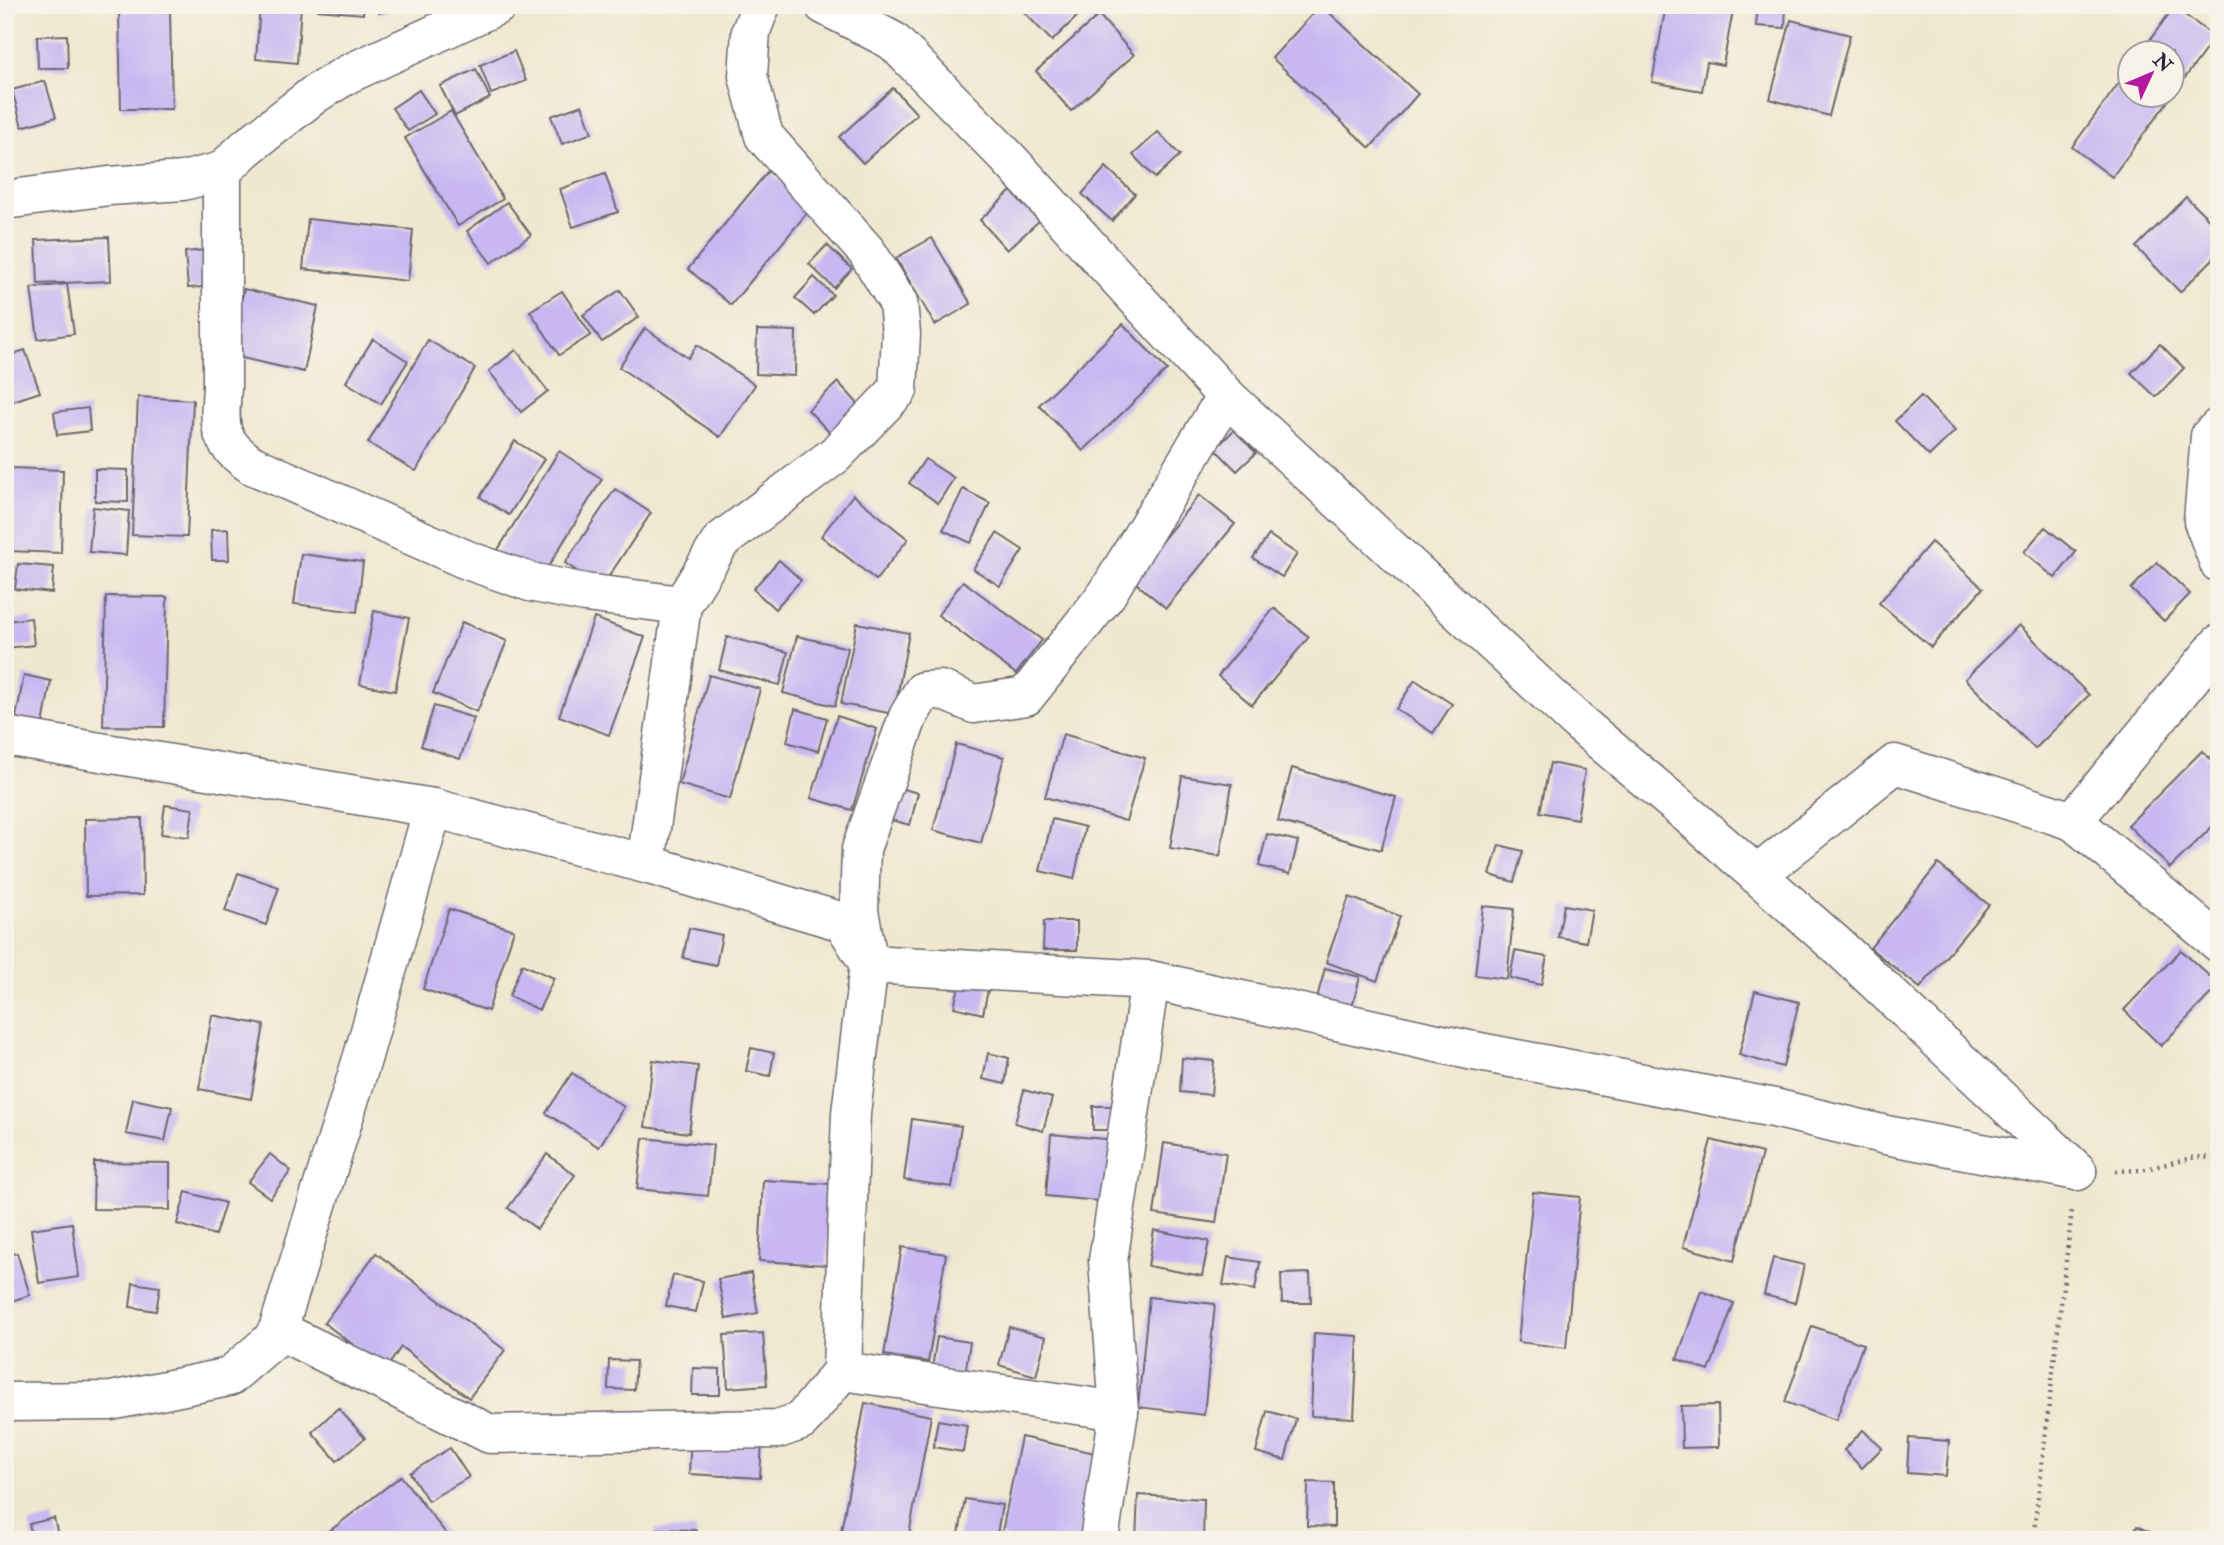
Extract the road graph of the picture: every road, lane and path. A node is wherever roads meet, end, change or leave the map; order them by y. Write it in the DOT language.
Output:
graph roads {
  1 [pos="498,5"];
  2 [pos="761,5"];
  3 [pos="824,5"];
  4 [pos="222,172"];
  5 [pos="5,200"];
  6 [pos="1226,396"];
  7 [pos="2219,427"];
  8 [pos="2219,563"];
  9 [pos="682,605"];
  10 [pos="2219,644"];
  11 [pos="5,736"];
  12 [pos="433,808"];
  13 [pos="2073,821"];
  14 [pos="646,864"];
  15 [pos="1757,875"];
  16 [pos="2219,943"];
  17 [pos="869,964"];
  18 [pos="1150,980"];
  19 [pos="2219,1158"];
  20 [pos="2077,1171"];
  21 [pos="278,1331"];
  22 [pos="842,1371"];
  23 [pos="5,1402"];
  24 [pos="1119,1411"];
  25 [pos="1098,1540"];
  26 [pos="2033,1540"];
  1 -- 4 [label="street"];
  2 -- 9 [label="street"];
  3 -- 6 [label="street"];
  4 -- 5 [label="street"];
  4 -- 9 [label="street"];
  6 -- 15 [label="street"];
  6 -- 17 [label="street"];
  7 -- 8 [label="street"];
  9 -- 14 [label="street"];
  10 -- 13 [label="street"];
  11 -- 12 [label="street"];
  12 -- 14 [label="street"];
  12 -- 21 [label="street"];
  13 -- 15 [label="street"];
  13 -- 16 [label="street"];
  14 -- 17 [label="street"];
  15 -- 20 [label="street"];
  17 -- 18 [label="street"];
  17 -- 22 [label="street"];
  18 -- 20 [label="street"];
  18 -- 24 [label="street"];
  19 -- 20 [label="path"];
  20 -- 26 [label="path"];
  21 -- 22 [label="street"];
  21 -- 23 [label="street"];
  22 -- 24 [label="street"];
  24 -- 25 [label="street"];
}
